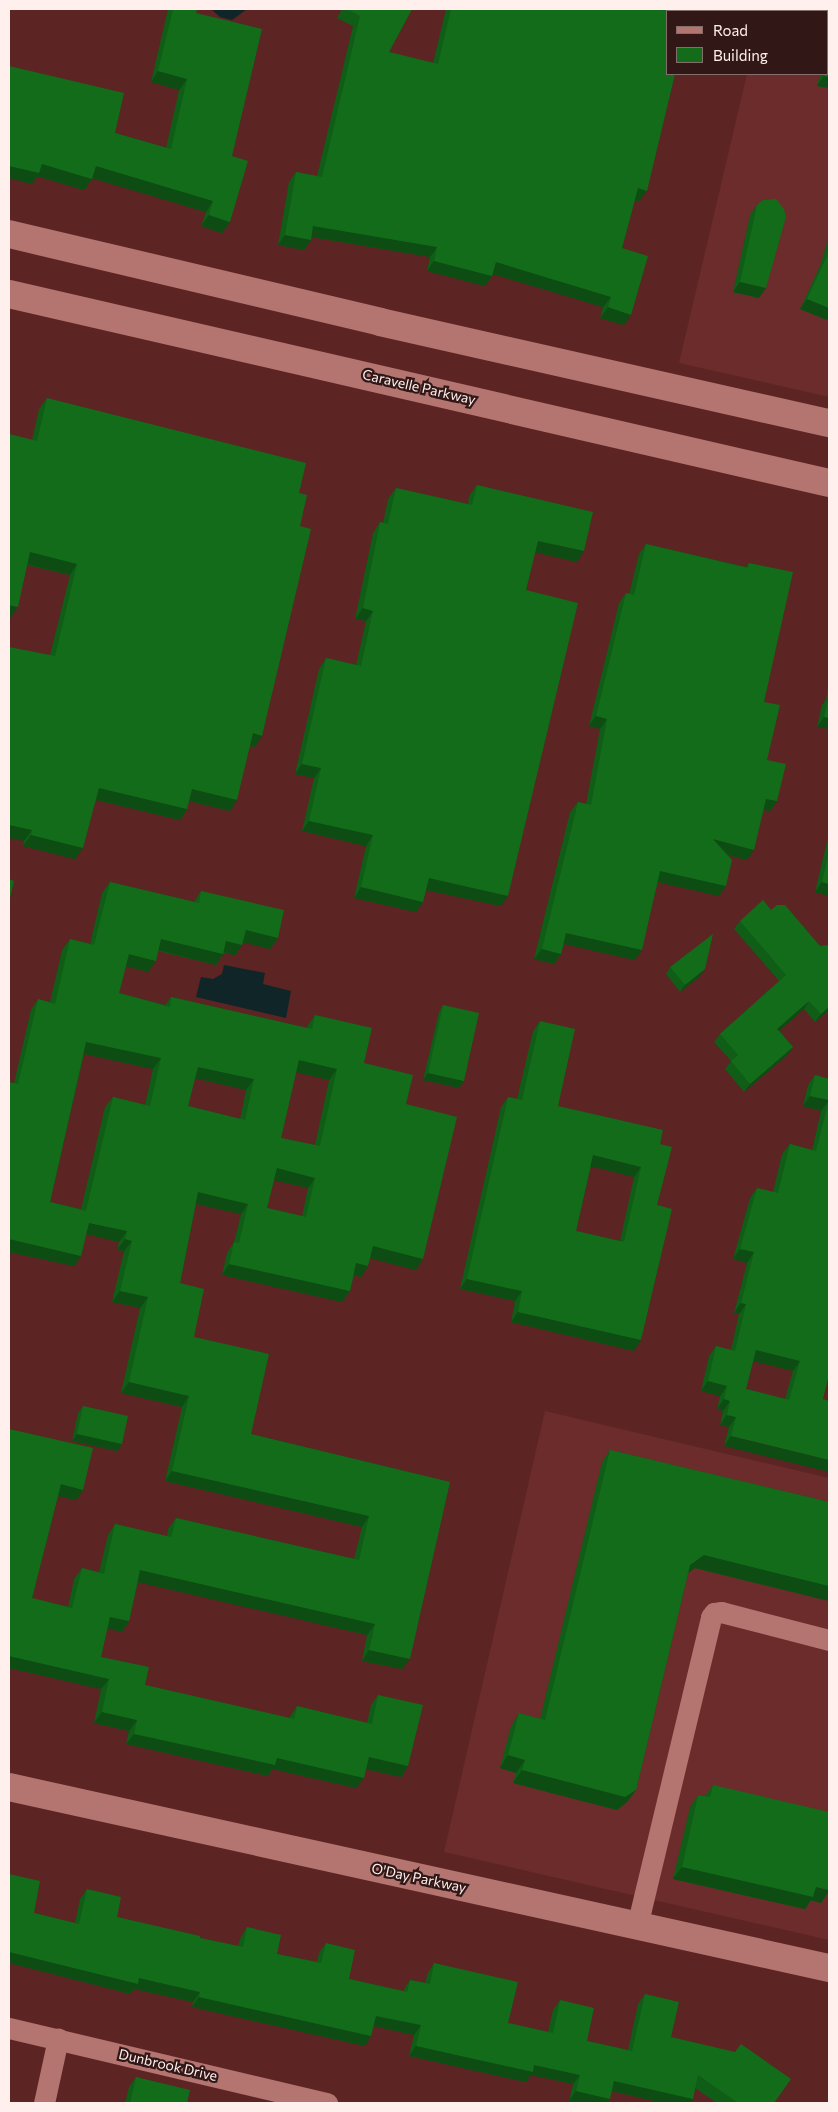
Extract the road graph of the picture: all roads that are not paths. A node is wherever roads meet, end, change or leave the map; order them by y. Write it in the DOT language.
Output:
graph roads {
  1 [pos="9,234"];
  2 [pos="9,294"];
  3 [pos="829,423"];
  4 [pos="829,483"];
  5 [pos="829,1640"];
  6 [pos="9,1786"];
  7 [pos="637,1926"];
  8 [pos="829,1968"];
  9 [pos="9,2028"];
  10 [pos="58,2039"];
  11 [pos="44,2103"];
  12 [pos="327,2103"];
  1 -- 3 [label="street"];
  2 -- 4 [label="street, Caravelle Parkway"];
  5 -- 7 [label="street"];
  6 -- 7 [label="street, O'Day Parkway"];
  7 -- 8 [label="street, O'Day Parkway"];
  9 -- 10 [label="street, Dunbrook Drive"];
  10 -- 11 [label="street"];
  10 -- 12 [label="street, Dunbrook Drive"];
}
